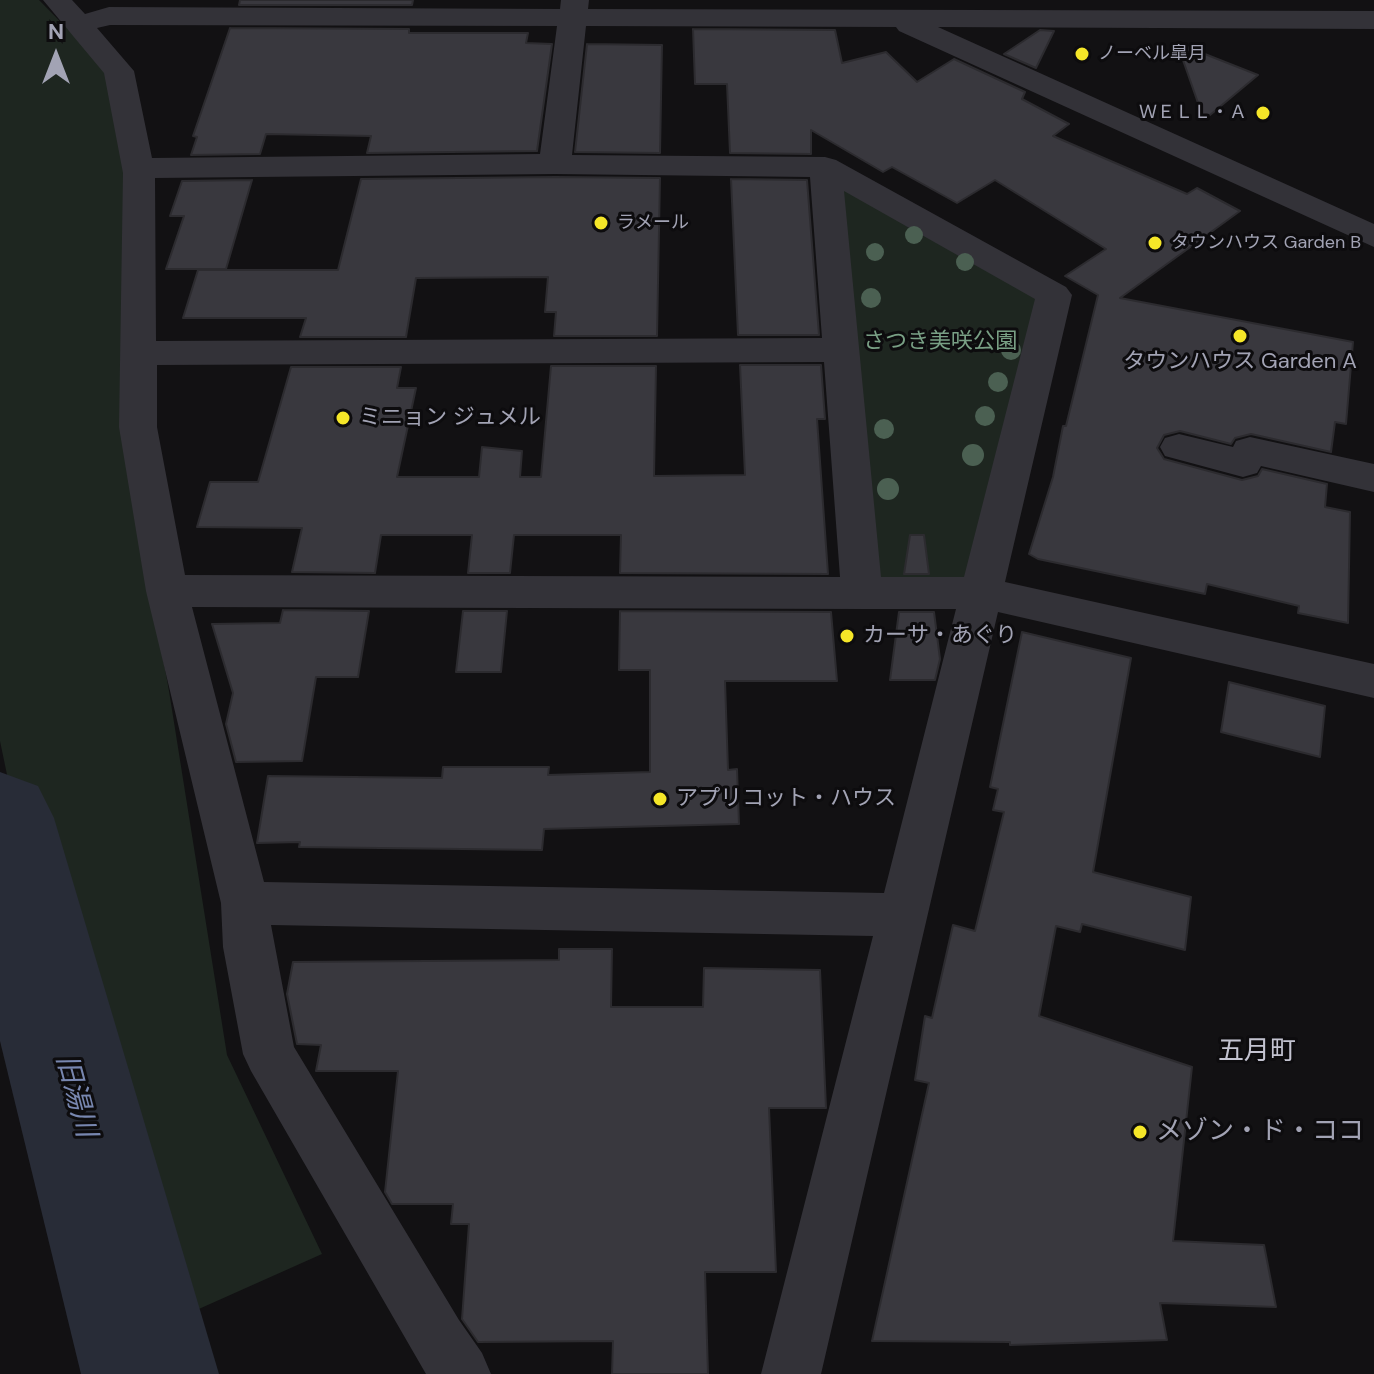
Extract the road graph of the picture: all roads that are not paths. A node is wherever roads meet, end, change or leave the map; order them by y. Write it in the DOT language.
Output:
graph roads {
  1 [pos="57,0"];
  2 [pos="144,8"];
  3 [pos="358,8"];
  4 [pos="574,9"];
  5 [pos="764,9"];
  6 [pos="948,9"];
  7 [pos="896,19"];
  8 [pos="1374,20"];
  9 [pos="80,24"];
  10 [pos="555,164"];
  11 [pos="825,167"];
  12 [pos="138,168"];
  13 [pos="1374,237"];
  14 [pos="840,350"];
  15 [pos="138,353"];
  16 [pos="1179,447"];
  17 [pos="1374,478"];
  18 [pos="167,591"];
  19 [pos="862,593"];
  20 [pos="982,593"];
  21 [pos="1374,681"];
  22 [pos="245,903"];
  23 [pos="903,915"];
  24 [pos="461,1374"];
  25 [pos="791,1374"];
  1 -- 9 [label="street"];
  2 -- 3 [label="street"];
  2 -- 9 [label="street"];
  3 -- 4 [label="street"];
  4 -- 5 [label="street"];
  4 -- 10 [label="street"];
  5 -- 7 [label="street"];
  6 -- 7 [label="street"];
  6 -- 8 [label="street"];
  7 -- 13 [label="street"];
  9 -- 12 [label="street"];
  10 -- 11 [label="street"];
  10 -- 12 [label="street"];
  11 -- 14 [label="street"];
  11 -- 20 [label="street"];
  12 -- 15 [label="street"];
  14 -- 15 [label="street"];
  14 -- 19 [label="street"];
  15 -- 18 [label="street"];
  16 -- 17 [label="street"];
  18 -- 19 [label="street"];
  18 -- 22 [label="street"];
  19 -- 20 [label="street"];
  20 -- 21 [label="street"];
  20 -- 23 [label="street"];
  22 -- 23 [label="street"];
  22 -- 24 [label="street"];
  23 -- 25 [label="street"];
}
